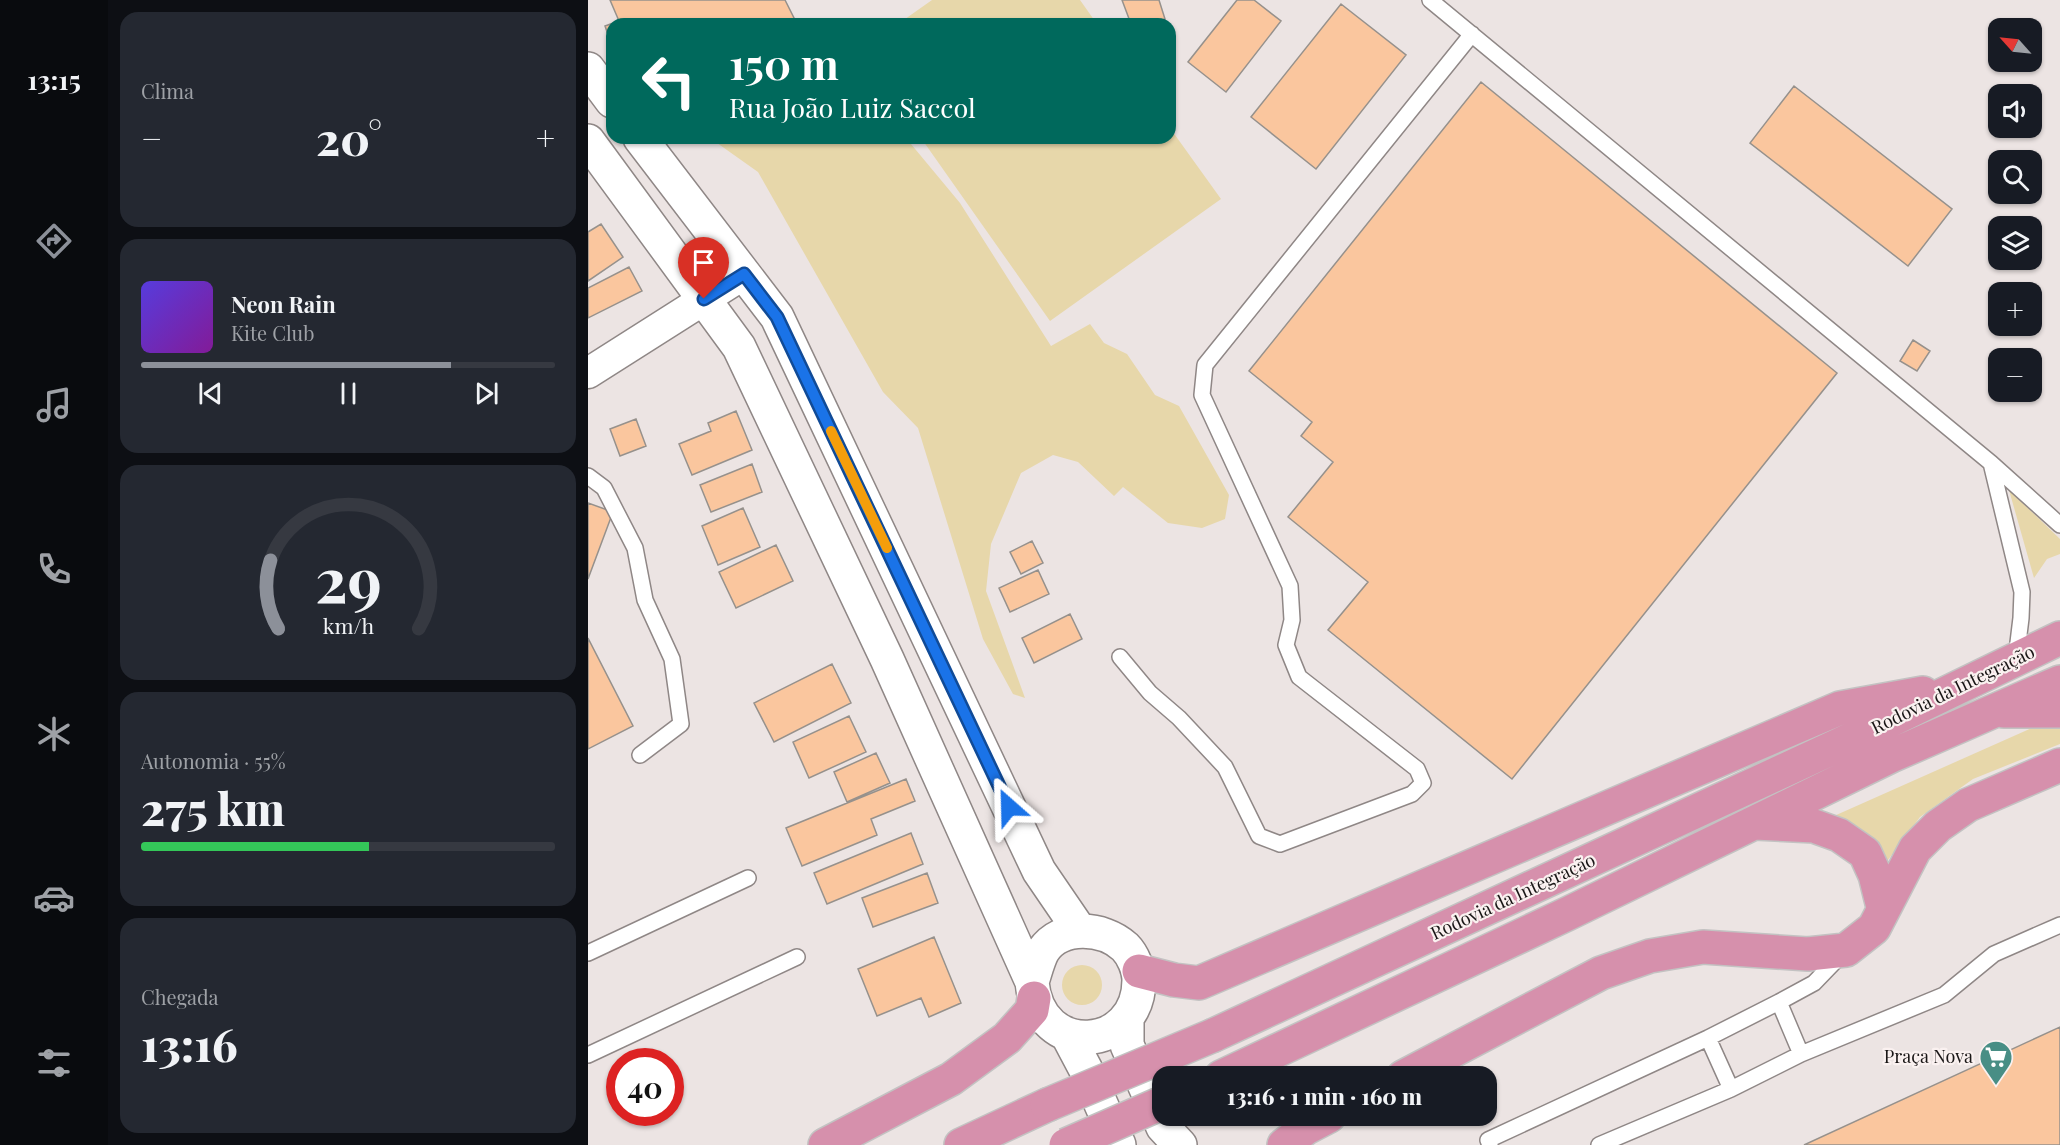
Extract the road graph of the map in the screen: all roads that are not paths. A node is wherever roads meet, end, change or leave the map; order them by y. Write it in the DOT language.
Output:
graph roads {
  1 [pos="1430,0"];
  2 [pos="1472,34"];
  3 [pos="588,69"];
  4 [pos="606,93"];
  5 [pos="588,141"];
  6 [pos="645,144"];
  7 [pos="744,274"];
  8 [pos="704,299"];
  9 [pos="588,373"];
  10 [pos="1991,463"];
  11 [pos="588,476"];
  12 [pos="2060,525"];
  13 [pos="2060,638"];
  14 [pos="1120,657"];
  15 [pos="2016,659"];
  16 [pos="2060,682"];
  17 [pos="1966,685"];
  18 [pos="1994,711"];
  19 [pos="2060,711"];
  20 [pos="640,755"];
  21 [pos="2060,765"];
  22 [pos="1752,823"];
  23 [pos="748,878"];
  24 [pos="1883,908"];
  25 [pos="2060,925"];
  26 [pos="1080,931"];
  27 [pos="1846,950"];
  28 [pos="588,954"];
  29 [pos="797,957"];
  30 [pos="1139,971"];
  31 [pos="1033,990"];
  32 [pos="1779,1002"];
  33 [pos="1127,1020"];
  34 [pos="1068,1036"];
  35 [pos="1708,1038"];
  36 [pos="1801,1054"];
  37 [pos="588,1055"];
  38 [pos="1244,1066"];
  39 [pos="1424,1066"];
  40 [pos="1731,1089"];
  41 [pos="1152,1107"];
  42 [pos="1310,1126"];
  43 [pos="1489,1143"];
  44 [pos="825,1145"];
  45 [pos="961,1145"];
  46 [pos="1066,1145"];
  47 [pos="1119,1145"];
  48 [pos="1180,1145"];
  49 [pos="1284,1145"];
  50 [pos="1599,1145"];
  1 -- 2 [label="lane"];
  2 -- 10 [label="lane"];
  2 -- 14 [label="lane"];
  3 -- 4 [label="street"];
  5 -- 8 [label="street"];
  6 -- 7 [label="street"];
  7 -- 8 [label="street"];
  7 -- 26 [label="street"];
  8 -- 9 [label="street"];
  8 -- 31 [label="street"];
  10 -- 12 [label="lane"];
  10 -- 15 [label="lane"];
  11 -- 20 [label="lane"];
  13 -- 15 [label="highway, Rodovia da Integração"];
  15 -- 17 [label="highway, Rodovia da Integração"];
  16 -- 18 [label="highway, Rodovia da Integração"];
  17 -- 30 [label="highway"];
  17 -- 45 [label="highway, Rodovia da Integração, bridge"];
  18 -- 19 [label="highway"];
  18 -- 22 [label="highway, Rodovia da Integração"];
  21 -- 24 [label="highway"];
  22 -- 24 [label="highway"];
  22 -- 38 [label="highway, Rodovia da Integração"];
  23 -- 28 [label="lane"];
  24 -- 27 [label="highway"];
  25 -- 36 [label="lane"];
  26 -- 30 [label="street"];
  26 -- 31 [label="street"];
  27 -- 32 [label="lane"];
  27 -- 39 [label="highway"];
  29 -- 37 [label="lane"];
  30 -- 33 [label="street"];
  31 -- 34 [label="street"];
  31 -- 44 [label="highway"];
  32 -- 35 [label="lane"];
  32 -- 36 [label="lane"];
  33 -- 34 [label="street"];
  33 -- 48 [label="street"];
  34 -- 47 [label="street"];
  35 -- 40 [label="lane"];
  35 -- 43 [label="lane"];
  36 -- 40 [label="lane"];
  40 -- 50 [label="lane"];
  41 -- 46 [label="highway, bridge"];
  42 -- 49 [label="highway"];
}
